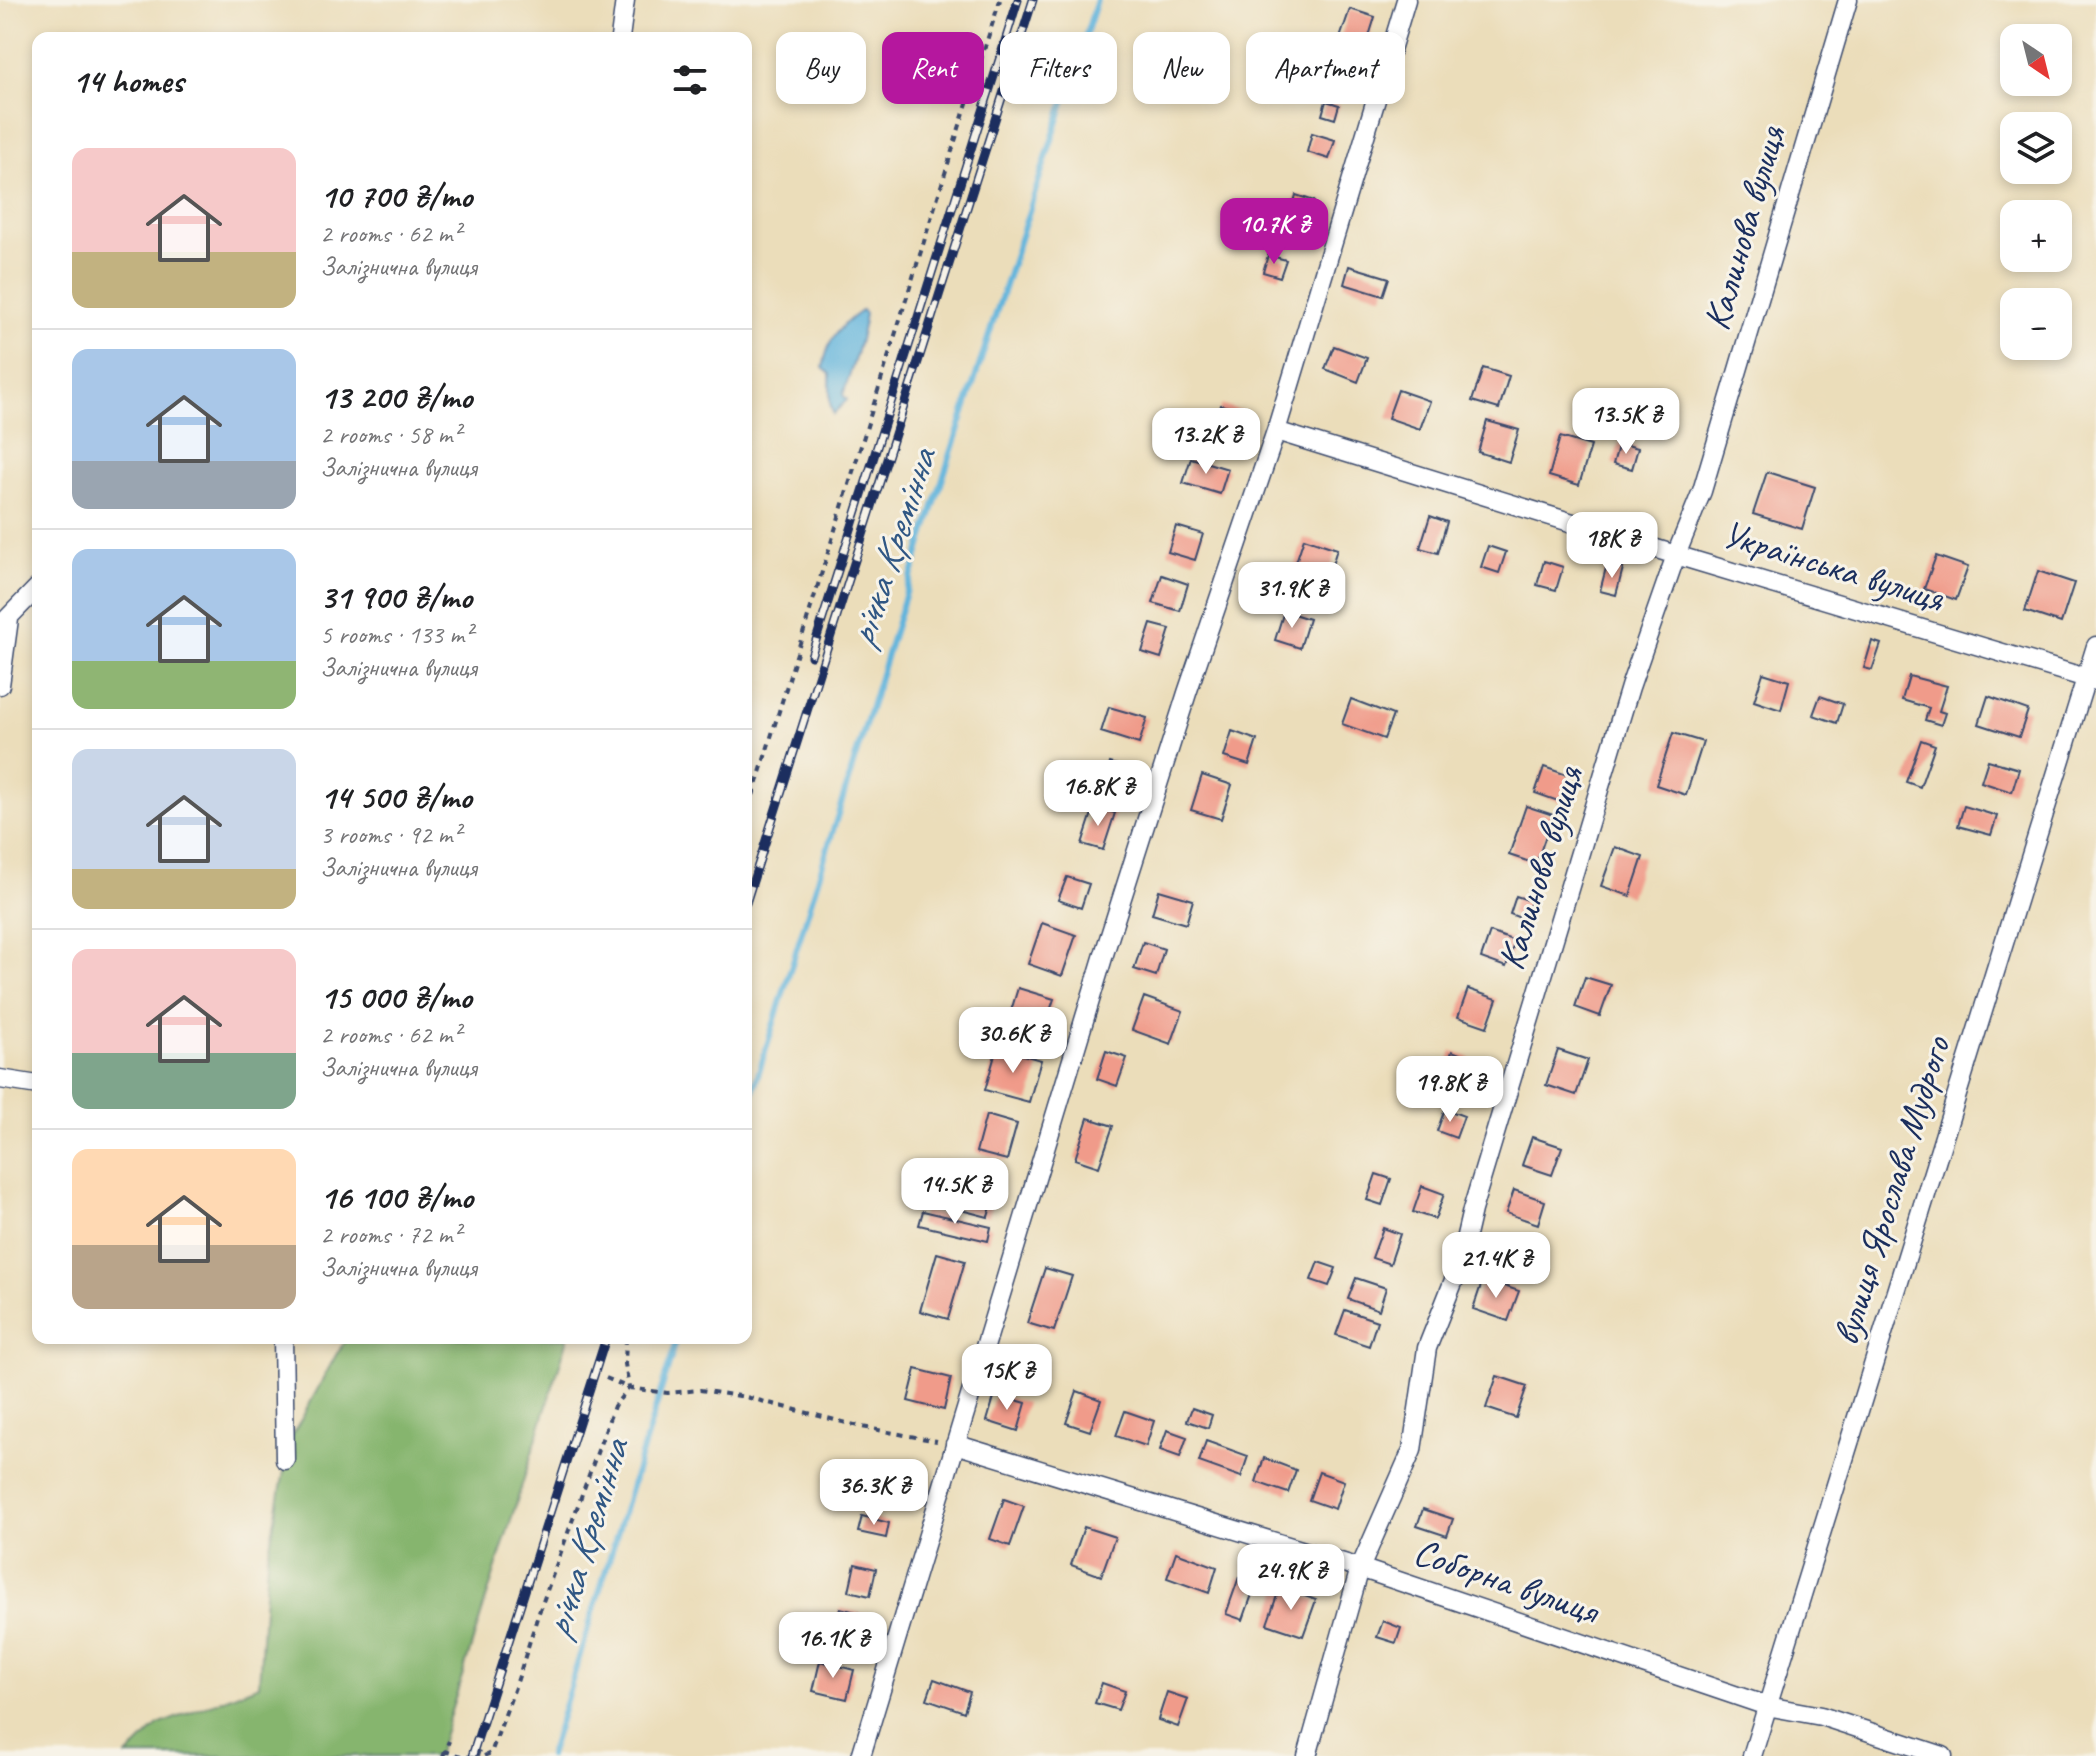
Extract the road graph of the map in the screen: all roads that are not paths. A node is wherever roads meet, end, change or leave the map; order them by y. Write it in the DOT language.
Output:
graph roads {
  1 [pos="625,0"];
  2 [pos="1406,0"];
  3 [pos="1848,0"];
  4 [pos="621,32"];
  5 [pos="1276,431"];
  6 [pos="1676,555"];
  7 [pos="32,593"];
  8 [pos="4,622"];
  9 [pos="2096,646"];
  10 [pos="2091,679"];
  11 [pos="0,685"];
  12 [pos="0,1079"];
  13 [pos="32,1084"];
  14 [pos="283,1344"];
  15 [pos="955,1444"];
  16 [pos="285,1460"];
  17 [pos="1360,1568"];
  18 [pos="1767,1706"];
  19 [pos="861,1756"];
  20 [pos="1307,1756"];
  21 [pos="1752,1756"];
  22 [pos="1943,1756"];
  1 -- 4 [label="street"];
  2 -- 5 [label="street"];
  3 -- 6 [label="street, Калинова вулиця"];
  5 -- 6 [label="street, Українська вулиця"];
  5 -- 15 [label="street"];
  6 -- 10 [label="street, Українська вулиця"];
  6 -- 17 [label="street, Калинова вулиця"];
  7 -- 8 [label="street"];
  8 -- 11 [label="street"];
  9 -- 10 [label="street, вулиця Ярослава Мудрого"];
  10 -- 18 [label="street, вулиця Ярослава Мудрого"];
  12 -- 13 [label="street"];
  14 -- 16 [label="street"];
  15 -- 17 [label="street, Соборна вулиця"];
  15 -- 19 [label="street"];
  17 -- 18 [label="street, Соборна вулиця"];
  17 -- 20 [label="street, Калинова вулиця"];
  18 -- 21 [label="street, вулиця Ярослава Мудрого"];
  18 -- 22 [label="street, Соборна вулиця"];
}
